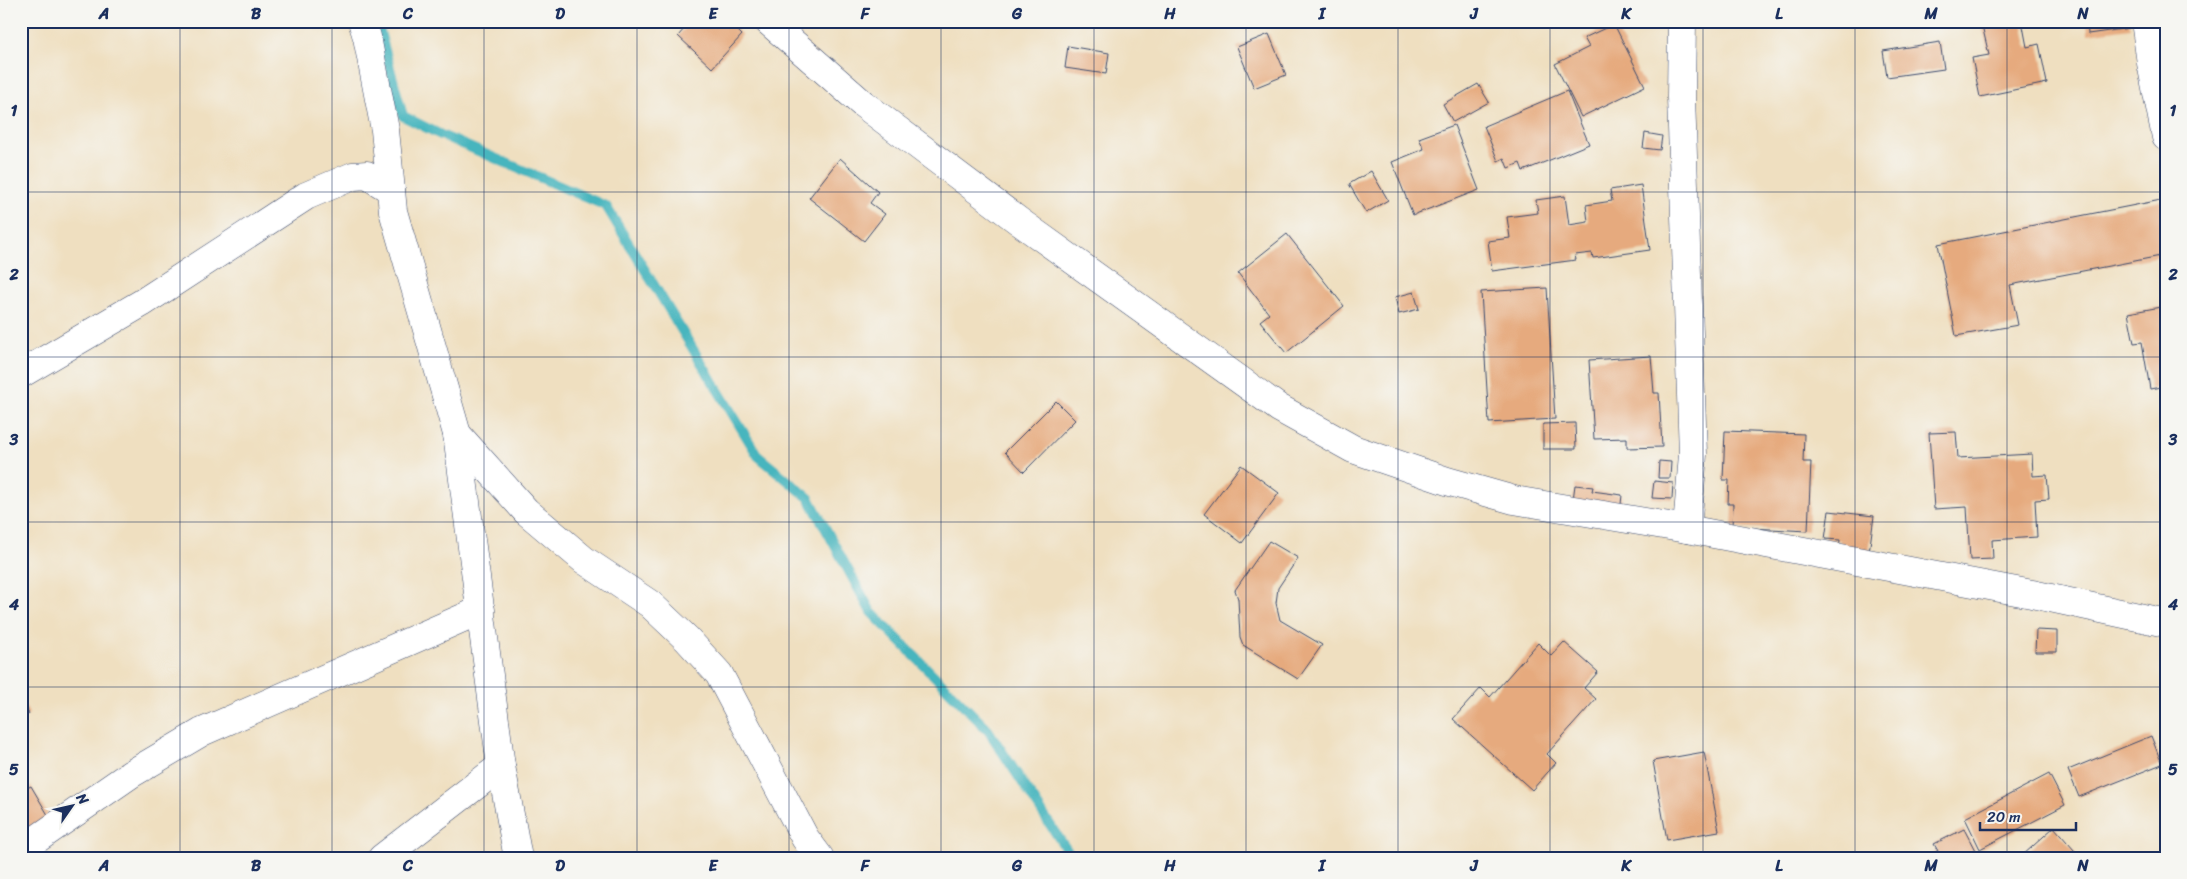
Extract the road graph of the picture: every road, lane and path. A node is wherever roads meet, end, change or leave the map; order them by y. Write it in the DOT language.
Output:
graph roads {
  1 [pos="362,21"];
  2 [pos="768,21"];
  3 [pos="1682,21"];
  4 [pos="2145,21"];
  5 [pos="2166,137"];
  6 [pos="391,190"];
  7 [pos="21,374"];
  8 [pos="457,434"];
  9 [pos="1687,530"];
  10 [pos="481,610"];
  11 [pos="2166,623"];
  12 [pos="501,766"];
  13 [pos="21,850"];
  14 [pos="382,858"];
  15 [pos="518,858"];
  16 [pos="820,858"];
  1 -- 6 [label="street"];
  2 -- 9 [label="street"];
  3 -- 9 [label="street"];
  4 -- 5 [label="street"];
  6 -- 7 [label="street"];
  6 -- 8 [label="street"];
  8 -- 10 [label="street"];
  8 -- 16 [label="street"];
  9 -- 11 [label="street"];
  10 -- 12 [label="street"];
  10 -- 13 [label="street"];
  12 -- 14 [label="street"];
  12 -- 15 [label="street"];
}
